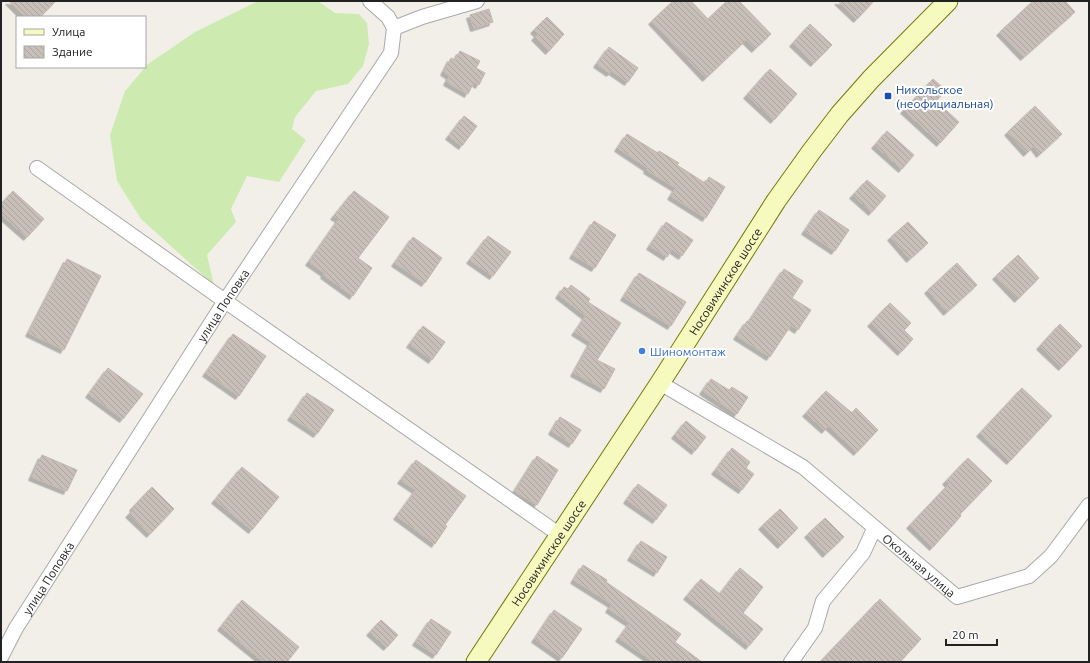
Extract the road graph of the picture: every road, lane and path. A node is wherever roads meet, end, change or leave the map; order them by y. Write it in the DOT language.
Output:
graph roads {
  1 [pos="370,1"];
  2 [pos="476,1"];
  3 [pos="948,1"];
  4 [pos="394,28"];
  5 [pos="37,168"];
  6 [pos="225,301"];
  7 [pos="660,384"];
  8 [pos="1089,505"];
  9 [pos="874,528"];
  10 [pos="560,535"];
  11 [pos="1,657"];
  12 [pos="476,662"];
  13 [pos="791,662"];
  1 -- 4 [label="street"];
  2 -- 4 [label="street"];
  3 -- 7 [label="main road, Носовихинское шоссе"];
  4 -- 6 [label="street, улица Поповка"];
  5 -- 6 [label="street"];
  6 -- 10 [label="street"];
  6 -- 11 [label="street, улица Поповка"];
  7 -- 9 [label="street"];
  7 -- 10 [label="main road, Носовихинское шоссе"];
  8 -- 9 [label="street, Окольная улица"];
  9 -- 13 [label="street, Окольная улица"];
  10 -- 12 [label="main road, Носовихинское шоссе"];
}
